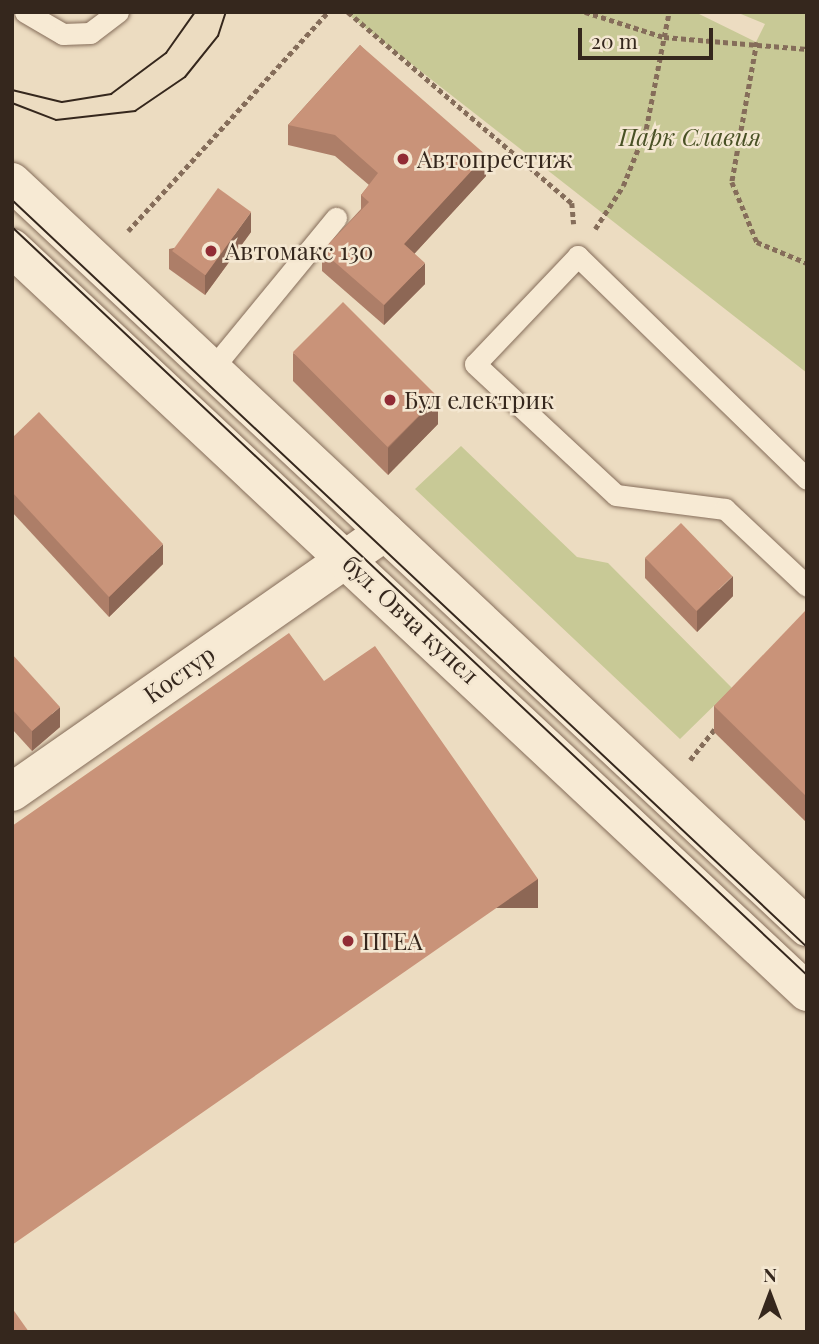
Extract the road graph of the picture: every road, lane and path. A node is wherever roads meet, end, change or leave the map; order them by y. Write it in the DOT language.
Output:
graph roads {
  1 [pos="25,12"];
  2 [pos="118,12"];
  3 [pos="328,12"];
  4 [pos="348,12"];
  5 [pos="585,12"];
  6 [pos="669,12"];
  7 [pos="664,37"];
  8 [pos="757,43"];
  9 [pos="807,49"];
  10 [pos="12,183"];
  11 [pos="336,218"];
  12 [pos="124,236"];
  13 [pos="12,248"];
  14 [pos="578,256"];
  15 [pos="807,263"];
  16 [pos="211,370"];
  17 [pos="807,479"];
  18 [pos="385,532"];
  19 [pos="347,559"];
  20 [pos="807,586"];
  21 [pos="728,714"];
  22 [pos="684,769"];
  23 [pos="12,792"];
  24 [pos="807,927"];
  25 [pos="807,992"];
  1 -- 2 [label="lane"];
  3 -- 12 [label="path"];
  4 -- 14 [label="path"];
  5 -- 7 [label="path"];
  6 -- 7 [label="path"];
  7 -- 8 [label="path"];
  7 -- 14 [label="path"];
  8 -- 9 [label="path"];
  8 -- 15 [label="path"];
  10 -- 16 [label="main road, бул. Овча купел"];
  11 -- 16 [label="lane"];
  13 -- 19 [label="main road, бул. Овча купел"];
  14 -- 17 [label="lane"];
  14 -- 20 [label="lane"];
  16 -- 18 [label="main road, бул. Овча купел"];
  18 -- 19 [label="main road, Костур"];
  18 -- 24 [label="main road, бул. Овча купел"];
  19 -- 23 [label="main road, Костур"];
  19 -- 25 [label="main road, бул. Овча купел"];
  21 -- 22 [label="path"];
}
